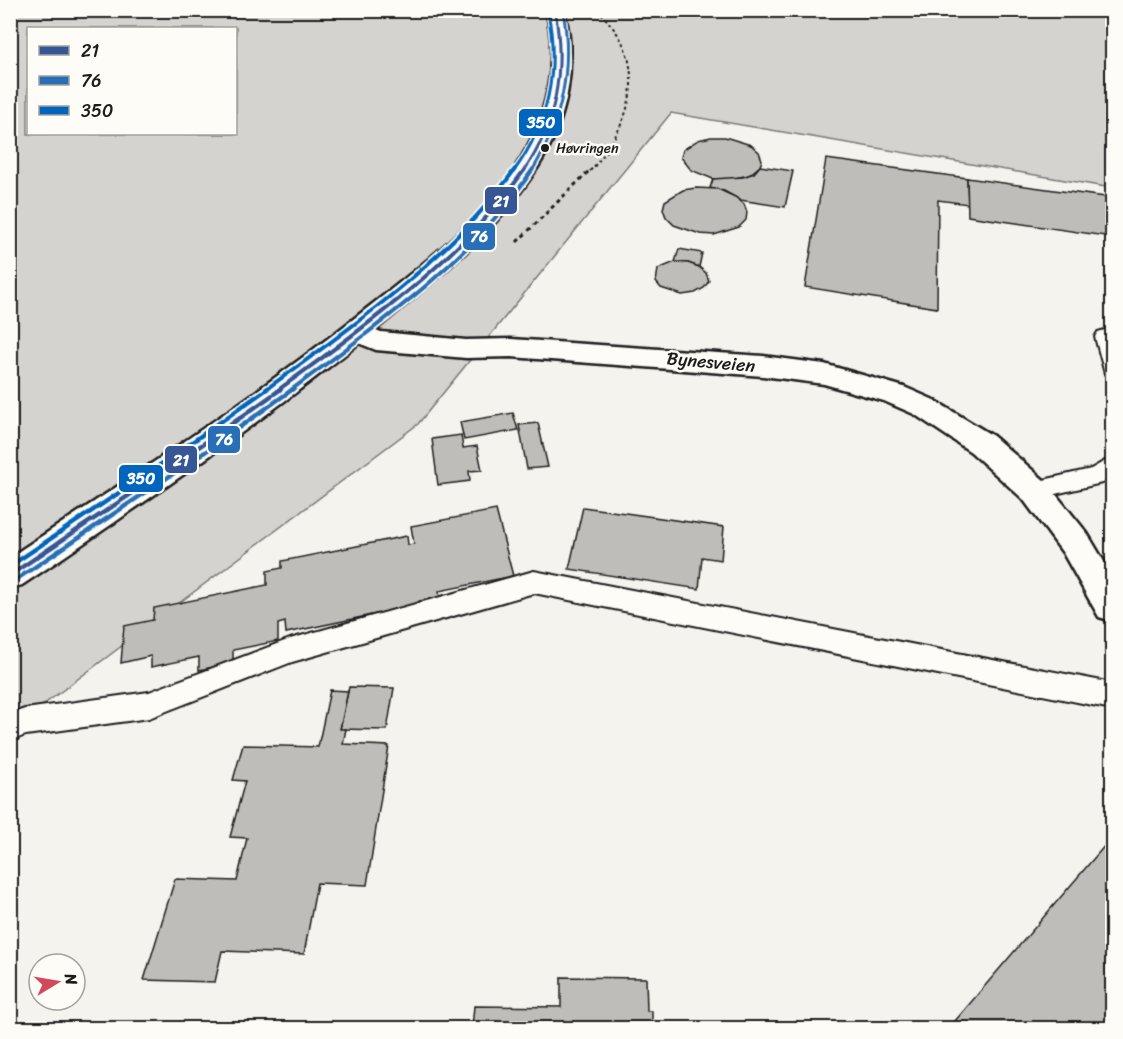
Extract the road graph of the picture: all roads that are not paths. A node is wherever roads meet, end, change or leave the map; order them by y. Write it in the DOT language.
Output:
graph roads {
  1 [pos="555,10"];
  2 [pos="356,332"];
  3 [pos="1105,337"];
  4 [pos="1113,369"];
  5 [pos="1113,466"];
  6 [pos="1034,490"];
  7 [pos="10,575"];
  8 [pos="1113,606"];
  9 [pos="1113,696"];
  10 [pos="10,728"];
  1 -- 2 [label="main road"];
  2 -- 6 [label="main road, Bynesveien"];
  2 -- 7 [label="main road"];
  3 -- 4 [label="lane"];
  5 -- 6 [label="lane"];
  6 -- 8 [label="main road, Bynesveien"];
  9 -- 10 [label="lane"];
}
